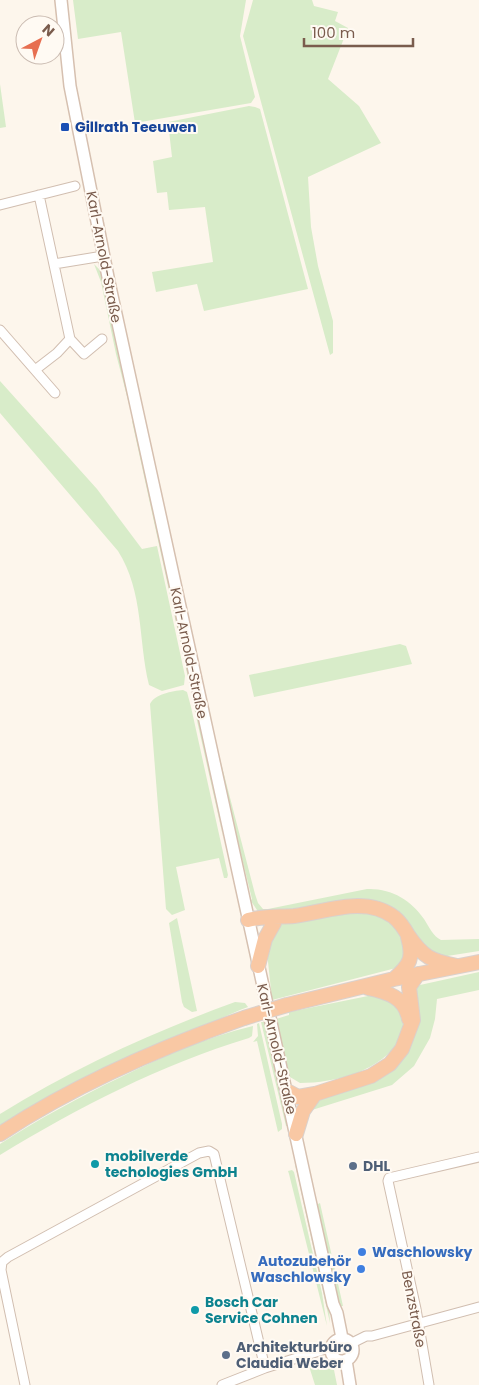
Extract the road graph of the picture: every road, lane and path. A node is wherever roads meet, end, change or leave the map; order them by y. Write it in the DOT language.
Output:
graph roads {
  1 [pos="61,0"];
  2 [pos="75,186"];
  3 [pos="40,195"];
  4 [pos="0,205"];
  5 [pos="103,256"];
  6 [pos="54,264"];
  7 [pos="0,330"];
  8 [pos="70,339"];
  9 [pos="102,339"];
  10 [pos="35,370"];
  11 [pos="55,393"];
  12 [pos="294,916"];
  13 [pos="248,920"];
  14 [pos="274,923"];
  15 [pos="405,930"];
  16 [pos="479,962"];
  17 [pos="258,966"];
  18 [pos="457,966"];
  19 [pos="418,974"];
  20 [pos="394,980"];
  21 [pos="365,987"];
  22 [pos="410,1030"];
  23 [pos="342,1084"];
  24 [pos="287,1091"];
  25 [pos="315,1094"];
  26 [pos="0,1134"];
  27 [pos="296,1134"];
  28 [pos="479,1157"];
  29 [pos="479,1307"];
  30 [pos="417,1323"];
  31 [pos="342,1349"];
  32 [pos="265,1368"];
  33 [pos="350,1384"];
  34 [pos="25,1385"];
  35 [pos="222,1385"];
  36 [pos="429,1385"];
  1 -- 5 [label="main road, Karl-Arnold-Straße"];
  2 -- 3 [label="street"];
  3 -- 4 [label="street"];
  3 -- 6 [label="street"];
  5 -- 6 [label="street"];
  5 -- 13 [label="main road, Karl-Arnold-Straße"];
  6 -- 8 [label="street"];
  7 -- 10 [label="street"];
  8 -- 9 [label="street"];
  8 -- 10 [label="street"];
  10 -- 11 [label="street"];
  12 -- 13 [label="highway"];
  12 -- 14 [label="highway"];
  12 -- 15 [label="highway"];
  13 -- 14 [label="highway"];
  13 -- 17 [label="main road, Karl-Arnold-Straße"];
  14 -- 17 [label="highway"];
  15 -- 18 [label="highway"];
  15 -- 20 [label="highway"];
  16 -- 18 [label="highway"];
  17 -- 24 [label="main road, Karl-Arnold-Straße"];
  18 -- 19 [label="highway"];
  19 -- 20 [label="highway"];
  19 -- 22 [label="highway"];
  20 -- 21 [label="highway"];
  21 -- 22 [label="highway"];
  21 -- 26 [label="highway, bridge"];
  22 -- 23 [label="highway"];
  23 -- 24 [label="highway"];
  23 -- 25 [label="highway"];
  24 -- 25 [label="highway"];
  24 -- 27 [label="main road, Karl-Arnold-Straße"];
  25 -- 27 [label="highway"];
  27 -- 31 [label="main road, Karl-Arnold-Straße"];
  28 -- 30 [label="street, Benzstraße"];
  29 -- 30 [label="street"];
  30 -- 31 [label="street"];
  30 -- 36 [label="street, Benzstraße"];
  31 -- 32 [label="street"];
  31 -- 33 [label="main road, Karl-Arnold-Straße"];
  32 -- 34 [label="street"];
  32 -- 35 [label="street"];
}
